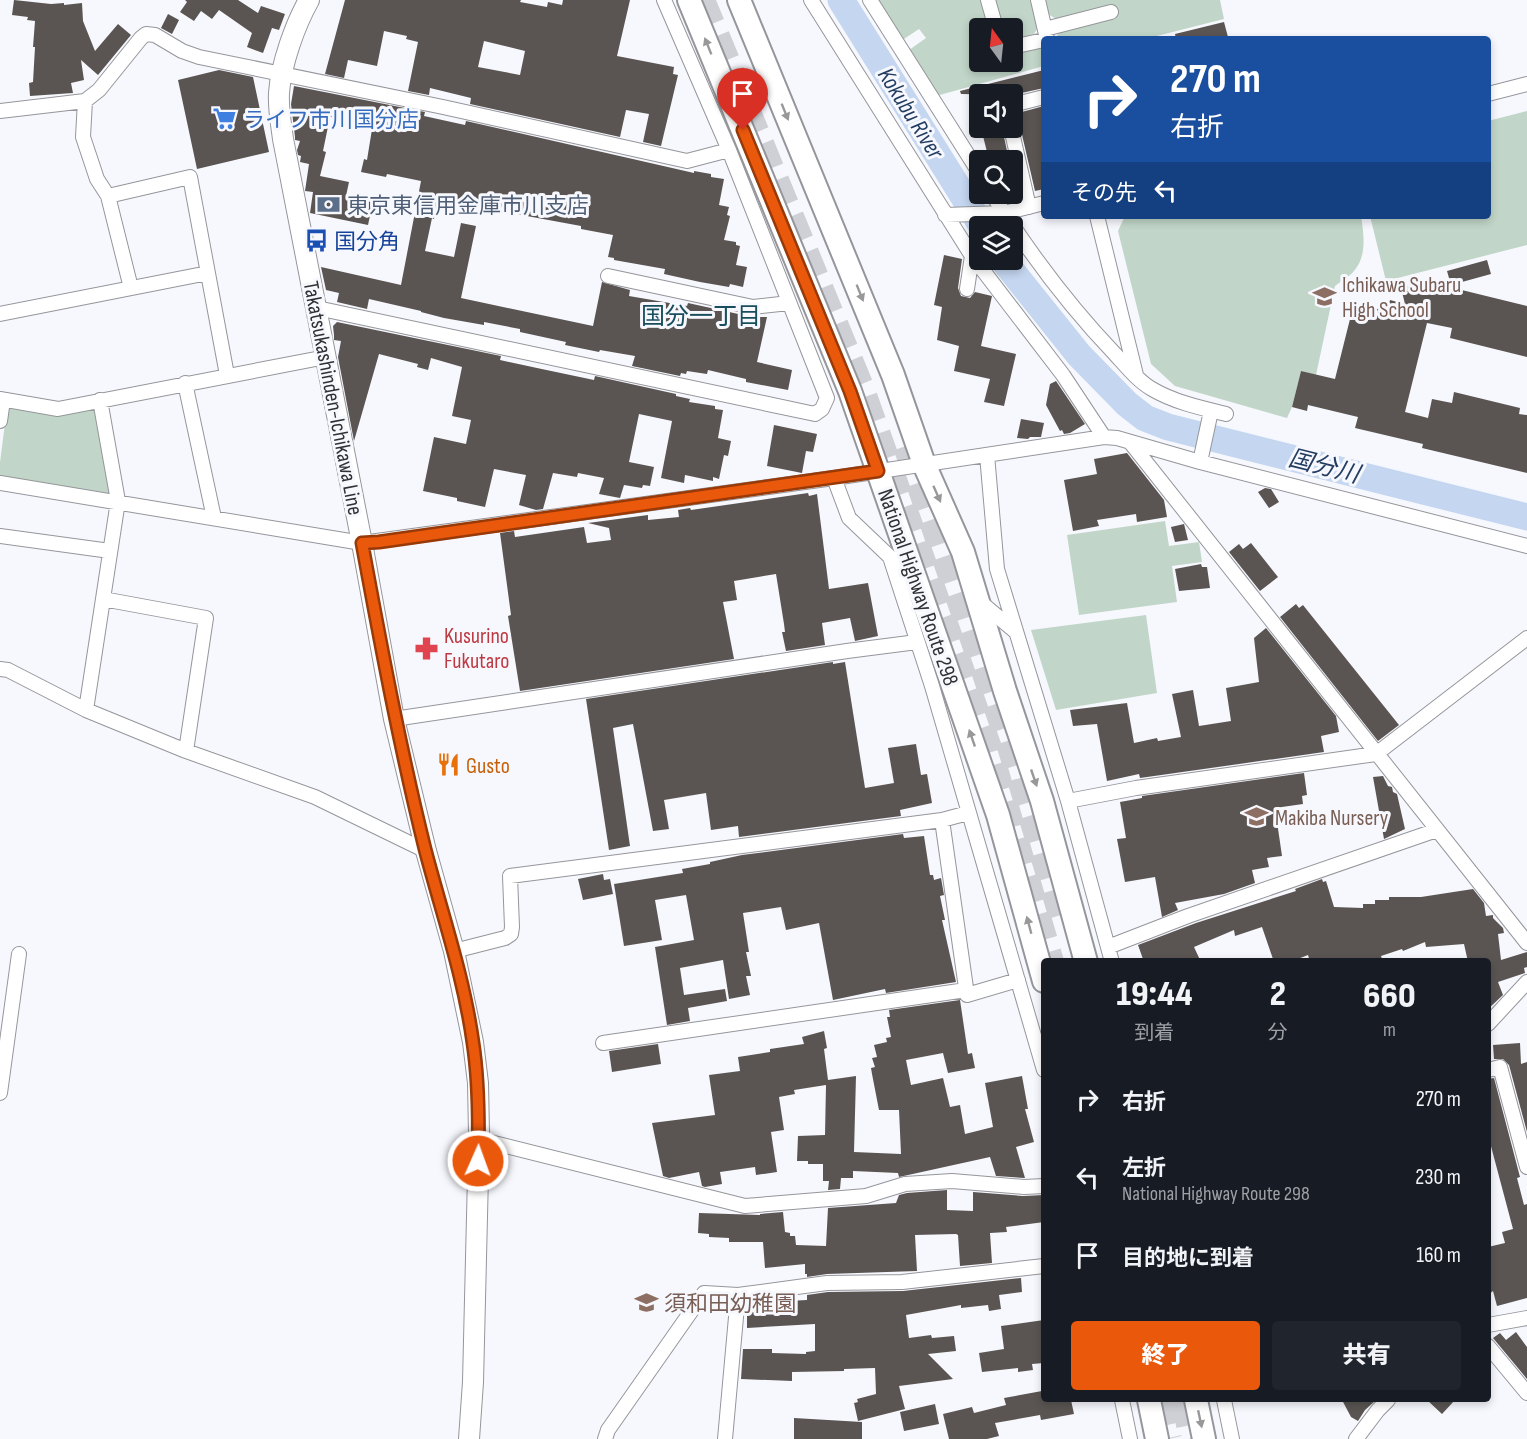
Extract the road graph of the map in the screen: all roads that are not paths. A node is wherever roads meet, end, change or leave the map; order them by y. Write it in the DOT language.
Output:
graph roads {
  1 [pos="309,0"];
  2 [pos="664,0"];
  3 [pos="689,0"];
  4 [pos="739,0"];
  5 [pos="811,0"];
  6 [pos="870,0"];
  7 [pos="988,0"];
  8 [pos="1038,0"];
  9 [pos="1111,12"];
  10 [pos="993,18"];
  11 [pos="1045,36"];
  12 [pos="1041,37"];
  13 [pos="1023,43"];
  14 [pos="282,73"];
  15 [pos="1527,84"];
  16 [pos="1491,93"];
  17 [pos="1041,98"];
  18 [pos="85,101"];
  19 [pos="1023,102"];
  20 [pos="0,111"];
  21 [pos="1013,138"];
  22 [pos="729,150"];
  23 [pos="969,157"];
  24 [pos="108,196"];
  25 [pos="996,204"];
  26 [pos="1041,204"];
  27 [pos="1029,207"];
  28 [pos="1000,214"];
  29 [pos="949,215"];
  30 [pos="1098,219"];
  31 [pos="969,251"];
  32 [pos="970,270"];
  33 [pos="983,270"];
  34 [pos="208,273"];
  35 [pos="608,276"];
  36 [pos="131,288"];
  37 [pos="967,290"];
  38 [pos="789,303"];
  39 [pos="317,308"];
  40 [pos="0,314"];
  41 [pos="326,357"];
  42 [pos="227,375"];
  43 [pos="1136,377"];
  44 [pos="185,383"];
  45 [pos="1,399"];
  46 [pos="100,400"];
  47 [pos="1210,414"];
  48 [pos="1226,414"];
  49 [pos="0,421"];
  50 [pos="1104,437"];
  51 [pos="1130,442"];
  52 [pos="987,455"];
  53 [pos="1200,459"];
  54 [pos="924,464"];
  55 [pos="878,471"];
  56 [pos="834,478"];
  57 [pos="0,483"];
  58 [pos="118,501"];
  59 [pos="214,518"];
  60 [pos="0,536"];
  61 [pos="362,543"];
  62 [pos="1527,546"];
  63 [pos="110,551"];
  64 [pos="103,599"];
  65 [pos="977,599"];
  66 [pos="1017,632"];
  67 [pos="1527,638"];
  68 [pos="917,642"];
  69 [pos="947,666"];
  70 [pos="0,669"];
  71 [pos="932,686"];
  72 [pos="86,710"];
  73 [pos="394,719"];
  74 [pos="186,751"];
  75 [pos="1376,754"];
  76 [pos="1068,801"];
  77 [pos="968,813"];
  78 [pos="942,820"];
  79 [pos="1437,830"];
  80 [pos="426,851"];
  81 [pos="1527,943"];
  82 [pos="1108,947"];
  83 [pos="454,951"];
  84 [pos="19,954"];
  85 [pos="1085,958"];
  86 [pos="1111,958"];
  87 [pos="1041,970"];
  88 [pos="1018,980"];
  89 [pos="1527,982"];
  90 [pos="966,990"];
  91 [pos="1491,1021"];
  92 [pos="603,1043"];
  93 [pos="1041,1060"];
  94 [pos="1491,1069"];
  95 [pos="0,1093"];
  96 [pos="478,1138"];
  97 [pos="1527,1167"];
  98 [pos="1041,1186"];
  99 [pos="1041,1266"];
  100 [pos="738,1295"];
  101 [pos="1527,1318"];
  102 [pos="1491,1324"];
  103 [pos="1491,1350"];
  104 [pos="1527,1393"];
  105 [pos="1122,1402"];
  106 [pos="1149,1402"];
  107 [pos="1196,1402"];
  108 [pos="1224,1402"];
  109 [pos="1386,1402"];
  110 [pos="469,1439"];
  111 [pos="605,1439"];
  112 [pos="725,1439"];
  113 [pos="1130,1439"];
  114 [pos="1157,1439"];
  115 [pos="1204,1439"];
  116 [pos="1232,1439"];
  117 [pos="1356,1439"];
  1 -- 14 [label="main road, Takatsukashinden-Ichikawa Line"];
  2 -- 22 [label="street"];
  55 -- 3 [label="highway, National Highway Route 298, one-way"];
  4 -- 54 [label="highway, National Highway Route 298, one-way"];
  5 -- 29 [label="street"];
  6 -- 23 [label="street"];
  7 -- 10 [label="street"];
  8 -- 11 [label="street"];
  9 -- 11 [label="street"];
  12 -- 13 [label="street"];
  14 -- 18 [label="street"];
  14 -- 22 [label="street"];
  14 -- 39 [label="main road, Takatsukashinden-Ichikawa Line"];
  15 -- 16 [label="street"];
  17 -- 19 [label="street"];
  18 -- 20 [label="street"];
  18 -- 24 [label="street"];
  21 -- 27 [label="street"];
  22 -- 38 [label="street"];
  24 -- 34 [label="street"];
  24 -- 36 [label="street"];
  25 -- 28 [label="street"];
  26 -- 27 [label="street"];
  27 -- 28 [label="street"];
  28 -- 29 [label="street"];
  28 -- 43 [label="street"];
  29 -- 31 [label="street"];
  30 -- 43 [label="street"];
  32 -- 37 [label="street"];
  33 -- 50 [label="street"];
  34 -- 36 [label="street"];
  34 -- 42 [label="street"];
  35 -- 38 [label="street"];
  36 -- 40 [label="street"];
  38 -- 39 [label="street"];
  39 -- 41 [label="main road, Takatsukashinden-Ichikawa Line"];
  41 -- 42 [label="street"];
  41 -- 61 [label="main road, Takatsukashinden-Ichikawa Line"];
  42 -- 44 [label="street"];
  43 -- 47 [label="street"];
  44 -- 46 [label="street"];
  44 -- 59 [label="street"];
  45 -- 46 [label="street"];
  45 -- 49 [label="street"];
  46 -- 58 [label="street"];
  47 -- 48 [label="street"];
  47 -- 53 [label="street"];
  50 -- 51 [label="street"];
  50 -- 52 [label="street"];
  51 -- 53 [label="street"];
  51 -- 75 [label="street"];
  52 -- 54 [label="street"];
  52 -- 66 [label="street"];
  53 -- 62 [label="street"];
  54 -- 55 [label="street"];
  54 -- 65 [label="highway, National Highway Route 298, one-way"];
  55 -- 56 [label="street"];
  55 -- 69 [label="highway, National Highway Route 298"];
  56 -- 61 [label="street"];
  56 -- 68 [label="street"];
  57 -- 58 [label="street"];
  58 -- 59 [label="street"];
  58 -- 63 [label="street"];
  59 -- 61 [label="street"];
  60 -- 63 [label="street"];
  61 -- 73 [label="main road, Takatsukashinden-Ichikawa Line"];
  63 -- 64 [label="street"];
  64 -- 72 [label="street"];
  64 -- 74 [label="street"];
  65 -- 66 [label="street"];
  65 -- 85 [label="highway, National Highway Route 298, one-way"];
  66 -- 76 [label="street"];
  67 -- 75 [label="street"];
  68 -- 71 [label="street"];
  68 -- 73 [label="street"];
  69 -- 71 [label="street"];
  87 -- 69 [label="highway, National Highway Route 298, one-way"];
  70 -- 72 [label="street"];
  71 -- 77 [label="street"];
  72 -- 74 [label="street"];
  73 -- 80 [label="main road, Takatsukashinden-Ichikawa Line"];
  74 -- 80 [label="street"];
  75 -- 76 [label="street"];
  75 -- 79 [label="street"];
  76 -- 82 [label="street"];
  77 -- 78 [label="street"];
  77 -- 88 [label="street"];
  78 -- 83 [label="street"];
  78 -- 90 [label="street"];
  79 -- 81 [label="street"];
  79 -- 82 [label="street"];
  80 -- 83 [label="main road, Takatsukashinden-Ichikawa Line"];
  82 -- 86 [label="street"];
  83 -- 96 [label="main road, Takatsukashinden-Ichikawa Line"];
  84 -- 95 [label="street"];
  88 -- 90 [label="street"];
  88 -- 93 [label="street"];
  89 -- 91 [label="street"];
  90 -- 92 [label="street"];
  94 -- 97 [label="street"];
  96 -- 98 [label="street"];
  96 -- 110 [label="main road, Takatsukashinden-Ichikawa Line"];
  99 -- 100 [label="street"];
  100 -- 111 [label="street"];
  100 -- 112 [label="street"];
  101 -- 102 [label="street"];
  103 -- 104 [label="street"];
  105 -- 113 [label="street"];
  106 -- 114 [label="highway"];
  107 -- 115 [label="highway, one-way"];
  108 -- 116 [label="street"];
  109 -- 117 [label="street"];
}
